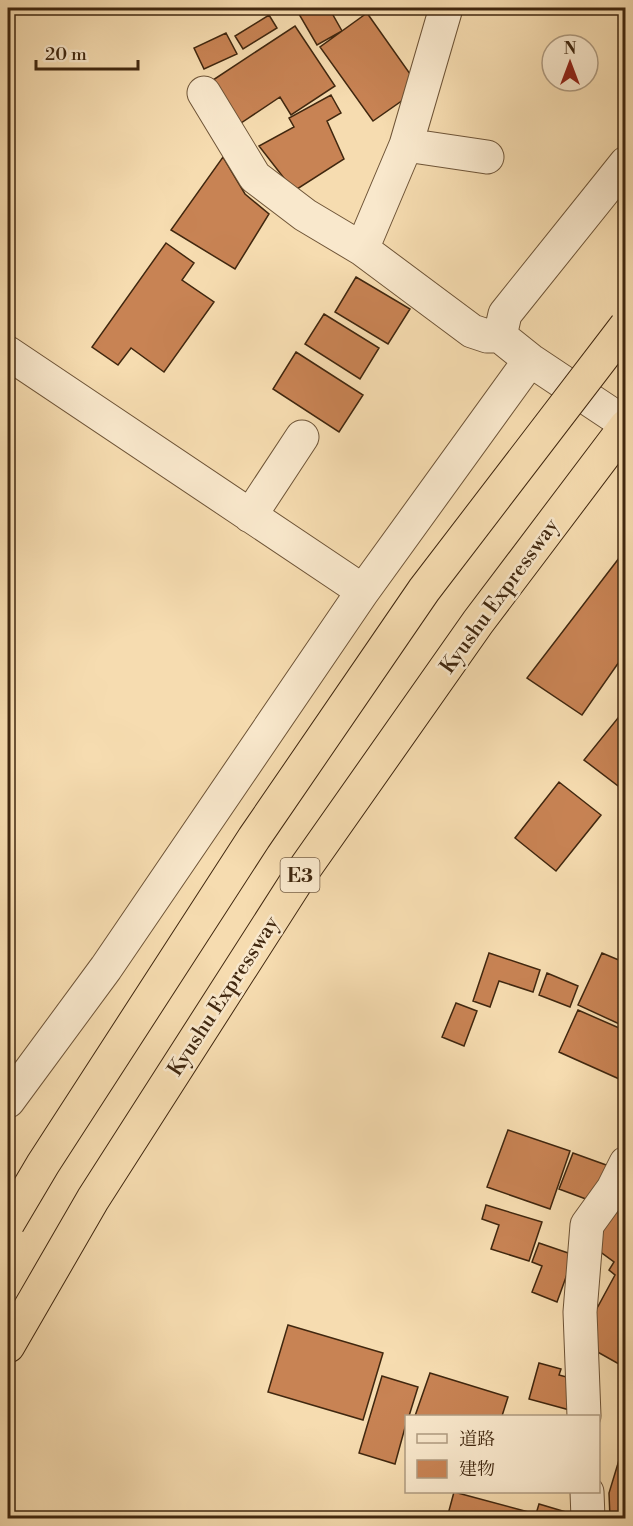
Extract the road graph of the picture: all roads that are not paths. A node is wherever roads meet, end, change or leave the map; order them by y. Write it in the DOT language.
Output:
graph roads {
  1 [pos="446,8"];
  2 [pos="204,93"];
  3 [pos="406,145"];
  4 [pos="488,157"];
  5 [pos="626,163"];
  6 [pos="362,249"];
  7 [pos="626,326"];
  8 [pos="500,336"];
  9 [pos="8,353"];
  10 [pos="530,360"];
  11 [pos="626,425"];
  12 [pos="302,437"];
  13 [pos="250,516"];
  14 [pos="363,591"];
  15 [pos="8,1101"];
  16 [pos="621,1183"];
  17 [pos="8,1223"];
  18 [pos="8,1346"];
  19 [pos="584,1415"];
  20 [pos="587,1493"];
  21 [pos="588,1518"];
  1 -- 3 [label="street"];
  2 -- 6 [label="street"];
  3 -- 4 [label="street"];
  3 -- 6 [label="street"];
  5 -- 8 [label="street"];
  6 -- 8 [label="street"];
  7 -- 17 [label="highway, bridge"];
  8 -- 10 [label="street"];
  9 -- 13 [label="street"];
  10 -- 11 [label="street"];
  10 -- 14 [label="street"];
  11 -- 18 [label="highway, Kyushu Expressway / E3"];
  12 -- 13 [label="street"];
  13 -- 14 [label="street"];
  14 -- 15 [label="street"];
  16 -- 19 [label="street"];
  20 -- 21 [label="street"];
}
